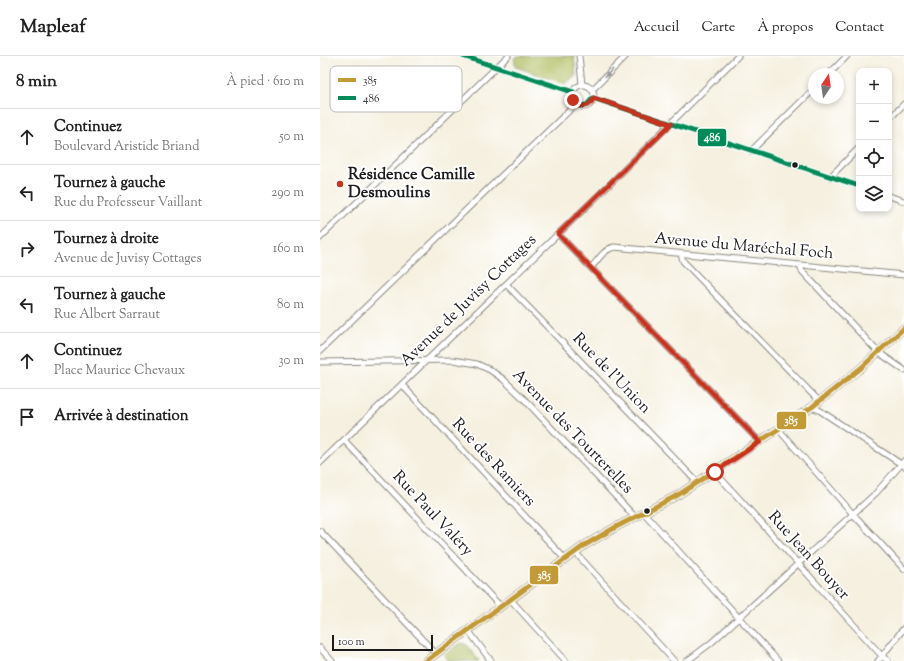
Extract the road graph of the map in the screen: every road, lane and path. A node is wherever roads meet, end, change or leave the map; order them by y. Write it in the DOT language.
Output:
graph roads {
  1 [pos="463,56"];
  2 [pos="508,56"];
  3 [pos="579,56"];
  4 [pos="626,56"];
  5 [pos="738,56"];
  6 [pos="847,56"];
  7 [pos="496,67"];
  8 [pos="835,68"];
  9 [pos="582,84"];
  10 [pos="592,90"];
  11 [pos="573,92"];
  12 [pos="808,95"];
  13 [pos="594,98"];
  14 [pos="462,101"];
  15 [pos="576,104"];
  16 [pos="904,104"];
  17 [pos="451,112"];
  18 [pos="892,116"];
  19 [pos="671,124"];
  20 [pos="751,151"];
  21 [pos="856,151"];
  22 [pos="830,177"];
  23 [pos="856,185"];
  24 [pos="892,197"];
  25 [pos="904,201"];
  26 [pos="558,234"];
  27 [pos="320,238"];
  28 [pos="681,254"];
  29 [pos="800,265"];
  30 [pos="591,268"];
  31 [pos="904,275"];
  32 [pos="506,284"];
  33 [pos="904,328"];
  34 [pos="320,351"];
  35 [pos="878,352"];
  36 [pos="427,360"];
  37 [pos="320,362"];
  38 [pos="904,370"];
  39 [pos="402,385"];
  40 [pos="820,402"];
  41 [pos="812,407"];
  42 [pos="779,430"];
  43 [pos="344,440"];
  44 [pos="760,442"];
  45 [pos="320,463"];
  46 [pos="903,464"];
  47 [pos="715,472"];
  48 [pos="698,483"];
  49 [pos="644,513"];
  50 [pos="853,514"];
  51 [pos="635,517"];
  52 [pos="320,531"];
  53 [pos="575,552"];
  54 [pos="565,559"];
  55 [pos="798,564"];
  56 [pos="904,569"];
  57 [pos="510,599"];
  58 [pos="500,606"];
  59 [pos="739,617"];
  60 [pos="904,628"];
  61 [pos="468,630"];
  62 [pos="320,648"];
  63 [pos="436,654"];
  64 [pos="882,656"];
  65 [pos="332,661"];
  66 [pos="426,661"];
  67 [pos="491,661"];
  68 [pos="566,661"];
  69 [pos="674,661"];
  70 [pos="687,661"];
  71 [pos="778,661"];
  72 [pos="878,661"];
  73 [pos="888,661"];
  1 -- 7 [label="street"];
  2 -- 7 [label="street"];
  3 -- 9 [label="street"];
  4 -- 10 [label="street, one-way"];
  5 -- 19 [label="street, Avenue de Juvisy Cottages"];
  6 -- 8 [label="street"];
  7 -- 11 [label="street"];
  7 -- 14 [label="street"];
  9 -- 10 [label="street"];
  9 -- 11 [label="street"];
  10 -- 13 [label="street"];
  11 -- 15 [label="street"];
  12 -- 20 [label="street"];
  13 -- 15 [label="street"];
  13 -- 19 [label="street"];
  15 -- 34 [label="street"];
  16 -- 18 [label="street"];
  17 -- 27 [label="street"];
  19 -- 20 [label="street"];
  19 -- 26 [label="street, Avenue de Juvisy Cottages"];
  20 -- 22 [label="street"];
  21 -- 22 [label="street"];
  22 -- 23 [label="street"];
  24 -- 25 [label="street"];
  26 -- 30 [label="street"];
  26 -- 32 [label="street, Avenue de Juvisy Cottages"];
  28 -- 29 [label="street, Avenue du Maréchal Foch"];
  28 -- 30 [label="street, Avenue du Maréchal Foch"];
  28 -- 40 [label="street"];
  29 -- 31 [label="street, Avenue du Maréchal Foch"];
  29 -- 35 [label="street"];
  30 -- 44 [label="street"];
  32 -- 36 [label="street, Avenue de Juvisy Cottages"];
  32 -- 48 [label="street, Rue de l'Union"];
  33 -- 35 [label="main road"];
  35 -- 38 [label="street"];
  35 -- 40 [label="main road"];
  36 -- 37 [label="street, Avenue des Tourterelles"];
  36 -- 39 [label="street, Avenue de Juvisy Cottages"];
  36 -- 51 [label="street, Avenue des Tourterelles"];
  39 -- 43 [label="street, Avenue de Juvisy Cottages"];
  39 -- 54 [label="street, Rue des Ramiers"];
  40 -- 41 [label="main road"];
  41 -- 42 [label="main road"];
  41 -- 46 [label="street"];
  42 -- 44 [label="main road"];
  42 -- 50 [label="street"];
  43 -- 45 [label="street, Avenue de Juvisy Cottages"];
  43 -- 58 [label="street, Rue Paul Valéry"];
  44 -- 47 [label="main road"];
  46 -- 50 [label="street"];
  47 -- 48 [label="main road"];
  47 -- 55 [label="street, Rue Jean Bouyer"];
  48 -- 49 [label="main road"];
  49 -- 51 [label="main road"];
  49 -- 59 [label="street"];
  50 -- 55 [label="street"];
  50 -- 56 [label="street"];
  51 -- 53 [label="main road"];
  52 -- 63 [label="street"];
  53 -- 54 [label="main road"];
  53 -- 69 [label="street"];
  54 -- 57 [label="main road"];
  55 -- 59 [label="street"];
  55 -- 64 [label="street, Rue Jean Bouyer"];
  57 -- 58 [label="main road"];
  57 -- 68 [label="street"];
  58 -- 61 [label="main road"];
  59 -- 70 [label="street"];
  59 -- 71 [label="street"];
  60 -- 64 [label="street"];
  61 -- 63 [label="main road"];
  61 -- 67 [label="street"];
  62 -- 65 [label="street"];
  63 -- 66 [label="main road"];
  64 -- 72 [label="street"];
  64 -- 73 [label="street, Rue Jean Bouyer"];
}
